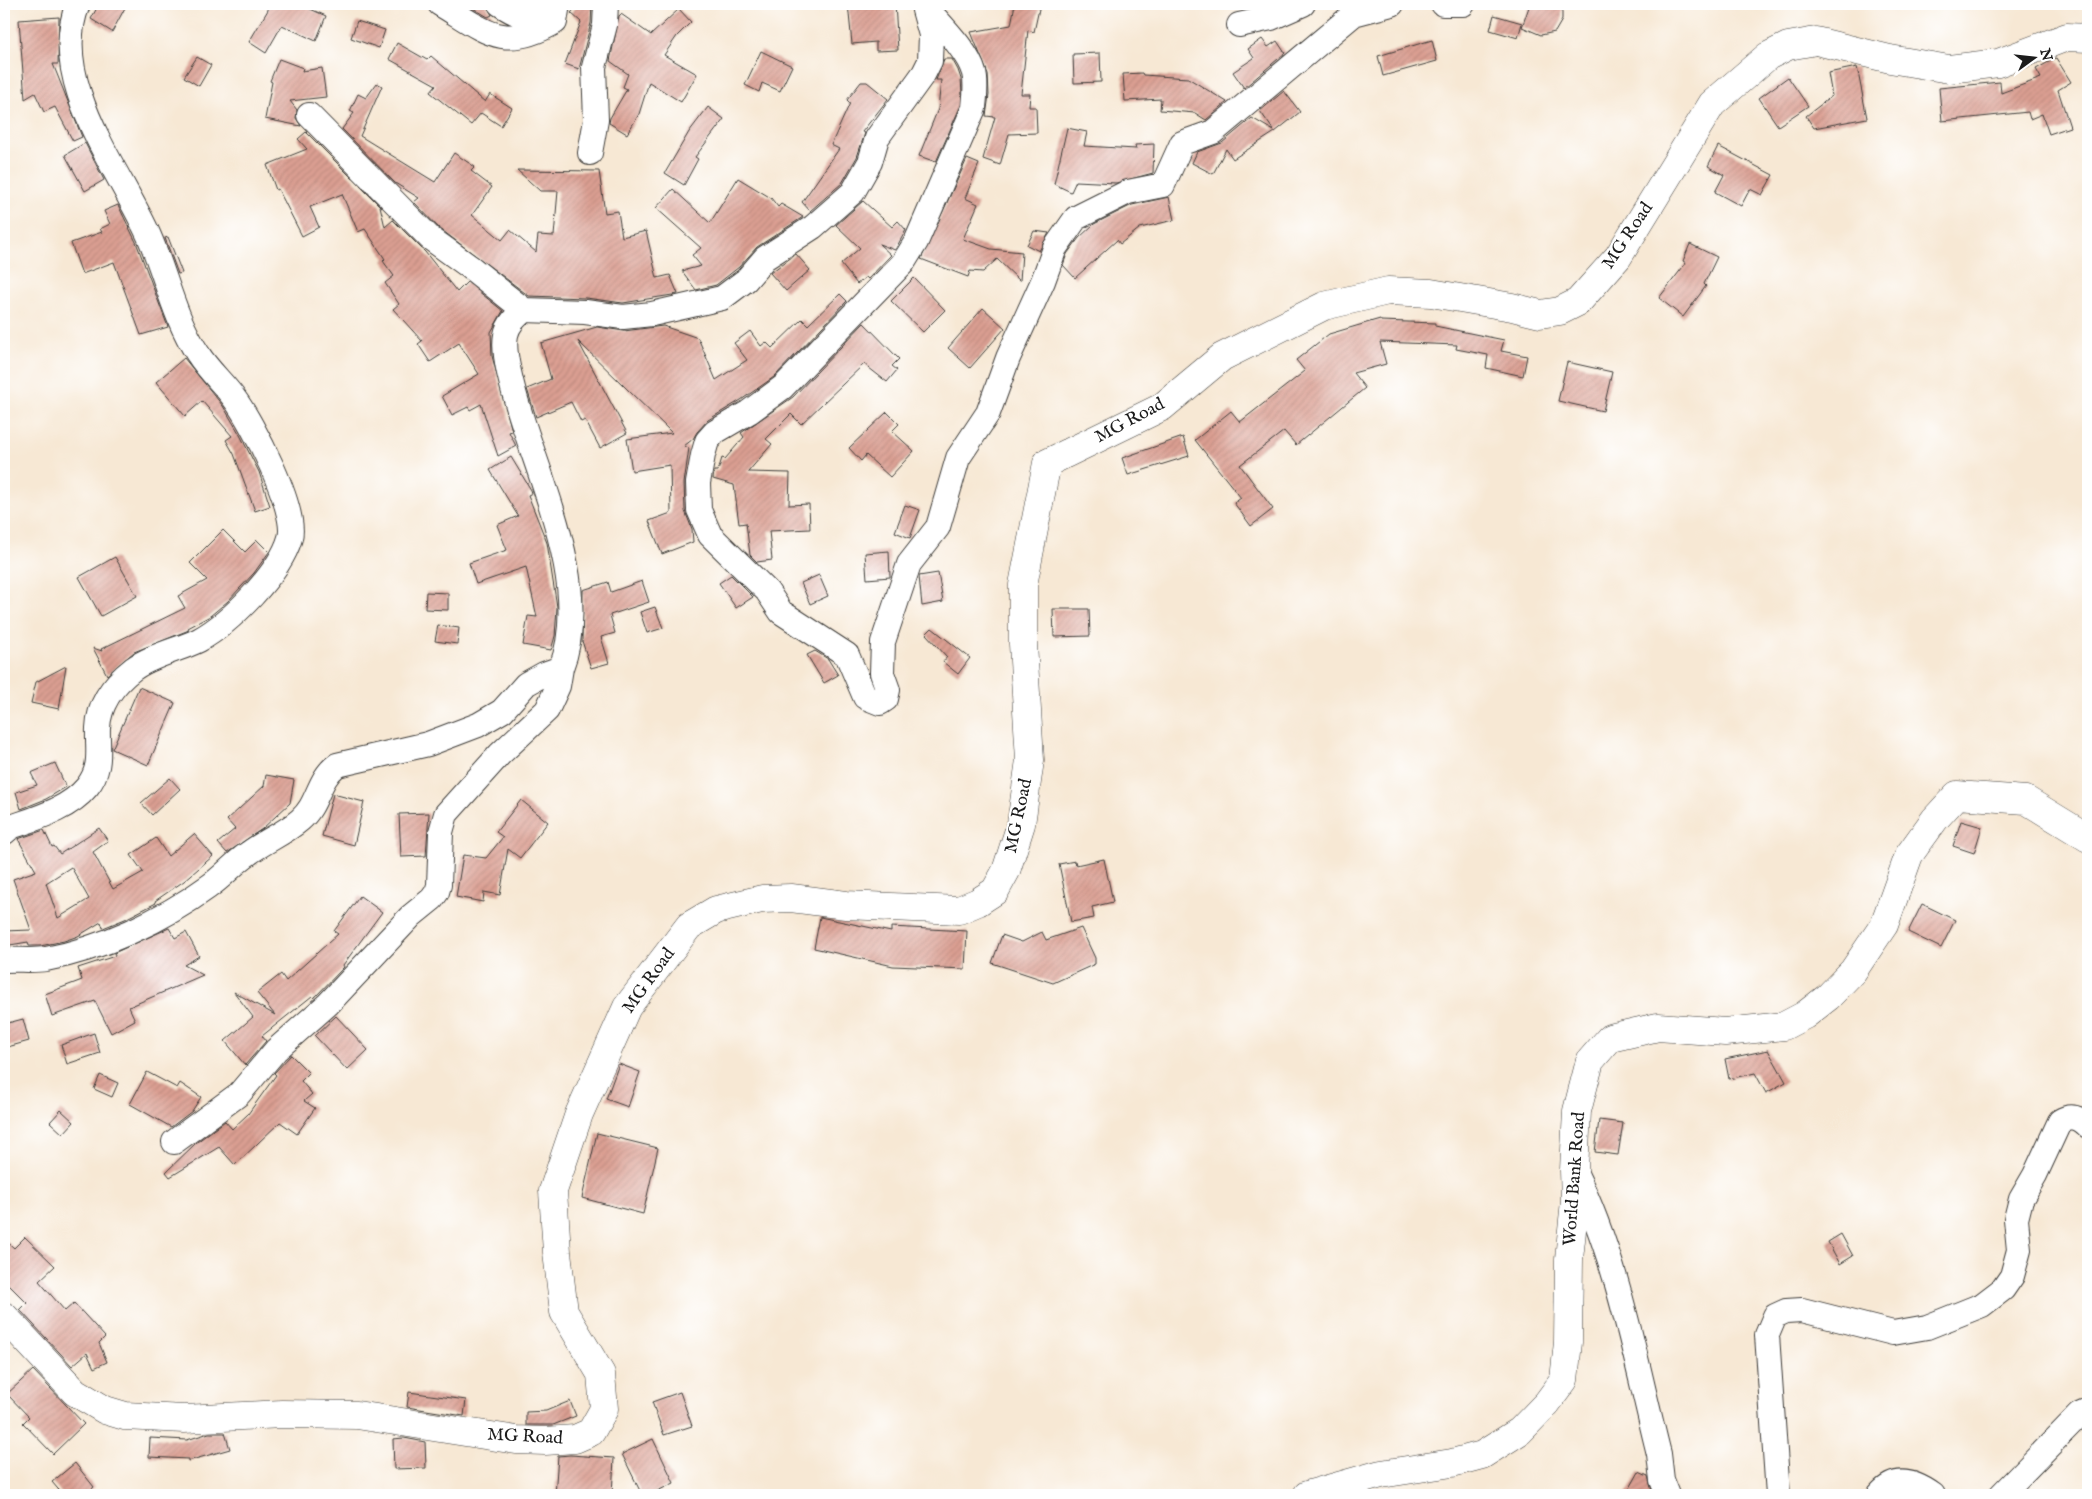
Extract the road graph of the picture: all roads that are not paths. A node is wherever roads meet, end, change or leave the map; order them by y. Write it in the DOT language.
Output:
graph roads {
  1 [pos="78,4"];
  2 [pos="440,4"];
  3 [pos="500,4"];
  4 [pos="554,4"];
  5 [pos="558,4"];
  6 [pos="606,4"];
  7 [pos="922,4"];
  8 [pos="1303,4"];
  9 [pos="1392,4"];
  10 [pos="1444,4"];
  11 [pos="1463,4"];
  12 [pos="1239,24"];
  13 [pos="2088,38"];
  14 [pos="309,115"];
  15 [pos="590,153"];
  16 [pos="524,310"];
  17 [pos="561,668"];
  18 [pos="4,834"];
  19 [pos="2088,838"];
  20 [pos="4,960"];
  21 [pos="2088,1126"];
  22 [pos="174,1142"];
  23 [pos="1574,1170"];
  24 [pos="4,1316"];
  25 [pos="2088,1411"];
  26 [pos="1307,1495"];
  27 [pos="1668,1495"];
  28 [pos="1778,1495"];
  29 [pos="1880,1495"];
  30 [pos="1933,1495"];
  31 [pos="2002,1495"];
  1 -- 18 [label="street"];
  2 -- 5 [label="street"];
  3 -- 4 [label="street"];
  6 -- 15 [label="street"];
  7 -- 9 [label="street"];
  7 -- 16 [label="street"];
  8 -- 12 [label="street"];
  10 -- 11 [label="street"];
  13 -- 24 [label="main road, MG Road"];
  14 -- 16 [label="street"];
  16 -- 17 [label="street"];
  17 -- 20 [label="street"];
  17 -- 22 [label="street"];
  19 -- 23 [label="main road, World Bank Road"];
  21 -- 28 [label="street"];
  23 -- 26 [label="main road, World Bank Road"];
  23 -- 27 [label="street"];
  25 -- 31 [label="street"];
  29 -- 30 [label="street"];
}
